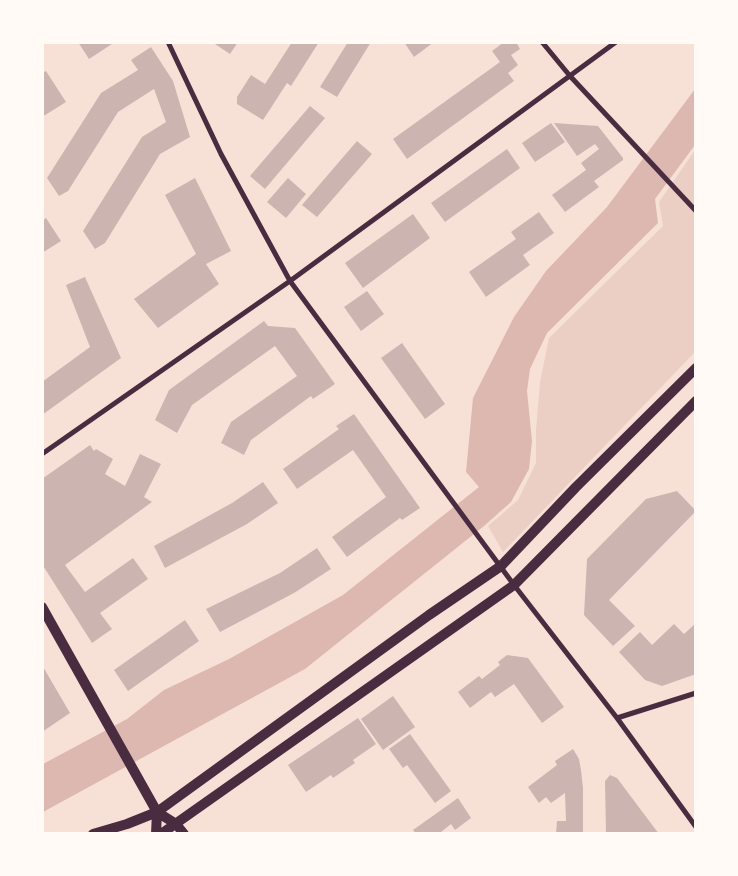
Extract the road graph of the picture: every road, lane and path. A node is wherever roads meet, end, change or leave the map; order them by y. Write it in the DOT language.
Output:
graph roads {
  1 [pos="168,42"];
  2 [pos="542,42"];
  3 [pos="616,42"];
  4 [pos="570,76"];
  5 [pos="696,210"];
  6 [pos="290,281"];
  7 [pos="696,368"];
  8 [pos="696,401"];
  9 [pos="42,454"];
  10 [pos="501,566"];
  11 [pos="514,585"];
  12 [pos="42,607"];
  13 [pos="696,693"];
  14 [pos="617,718"];
  15 [pos="157,812"];
  16 [pos="176,824"];
  17 [pos="696,827"];
  18 [pos="93,834"];
  19 [pos="156,834"];
  20 [pos="162,834"];
  21 [pos="184,834"];
  1 -- 6 [label="street"];
  2 -- 4 [label="street"];
  3 -- 4 [label="street"];
  4 -- 5 [label="street"];
  4 -- 6 [label="street"];
  6 -- 9 [label="street"];
  6 -- 10 [label="street"];
  7 -- 10 [label="main road"];
  8 -- 11 [label="main road"];
  10 -- 11 [label="street"];
  10 -- 15 [label="main road"];
  11 -- 14 [label="street"];
  11 -- 16 [label="main road"];
  12 -- 15 [label="main road"];
  13 -- 14 [label="street"];
  14 -- 17 [label="street"];
  15 -- 16 [label="main road"];
  15 -- 18 [label="main road"];
  15 -- 19 [label="main road"];
  16 -- 20 [label="main road"];
  16 -- 21 [label="main road"];
}
